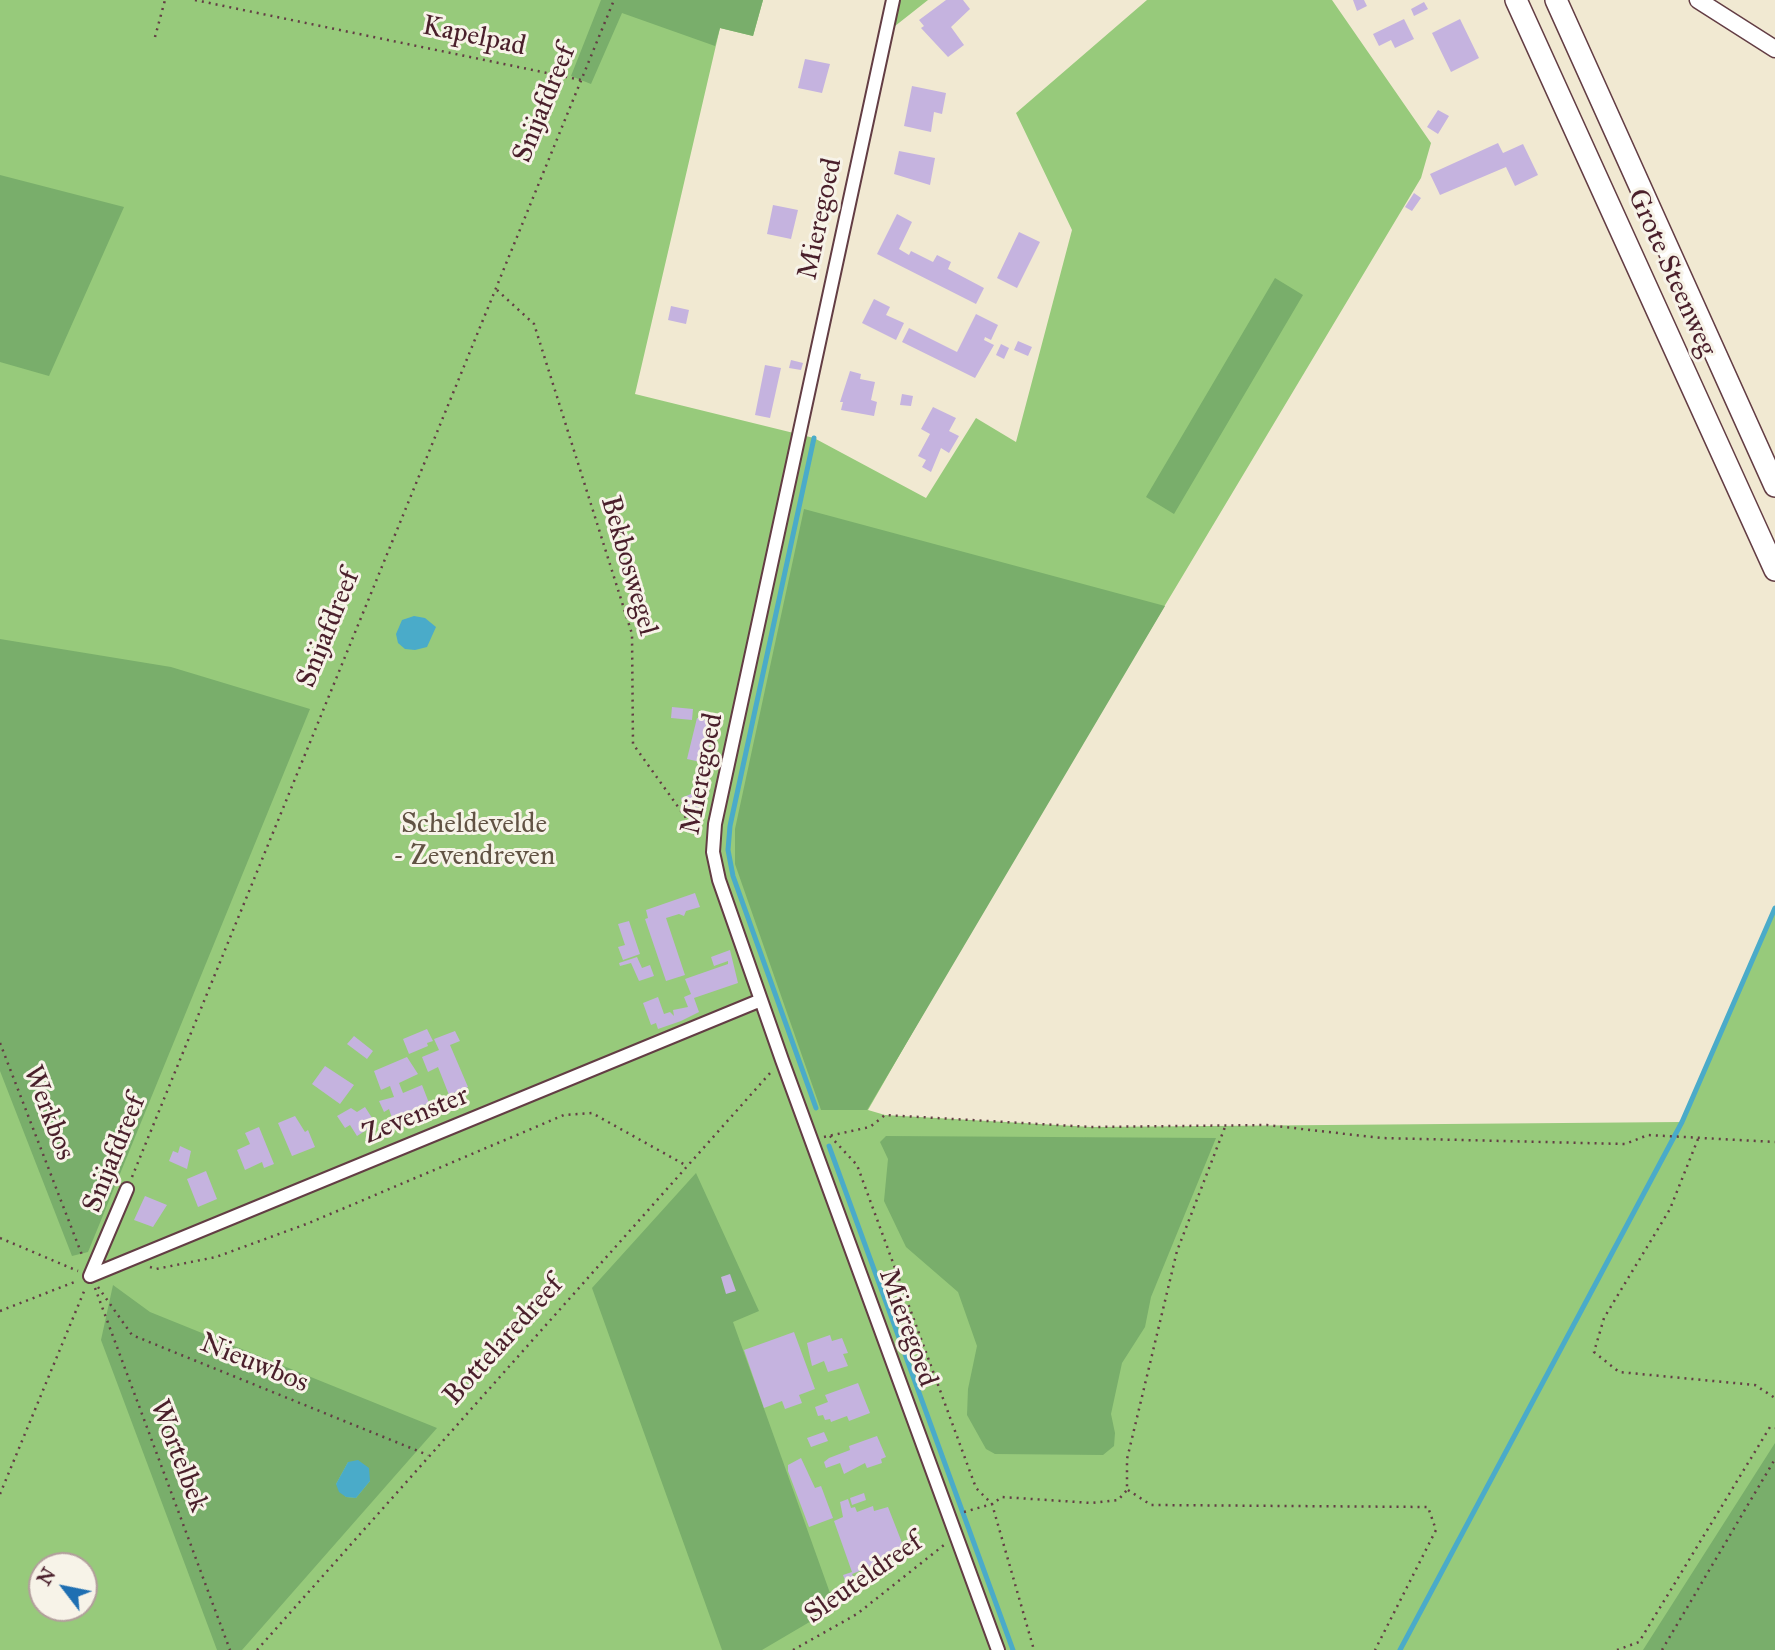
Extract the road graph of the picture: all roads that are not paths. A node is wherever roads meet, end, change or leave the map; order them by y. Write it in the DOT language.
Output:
graph roads {
  1 [pos="893,0"];
  2 [pos="1516,0"];
  3 [pos="1556,0"];
  4 [pos="1698,0"];
  5 [pos="1775,49"];
  6 [pos="1775,486"];
  7 [pos="1775,570"];
  8 [pos="761,1000"];
  9 [pos="127,1189"];
  10 [pos="90,1276"];
  11 [pos="998,1650"];
  1 -- 8 [label="street, Mieregoed"];
  2 -- 7 [label="highway, Grote Steenweg"];
  3 -- 6 [label="highway, Grote Steenweg"];
  4 -- 5 [label="street"];
  8 -- 10 [label="street, Zevenster"];
  8 -- 11 [label="street, Mieregoed"];
  9 -- 10 [label="street, Snijafdreef"];
}
